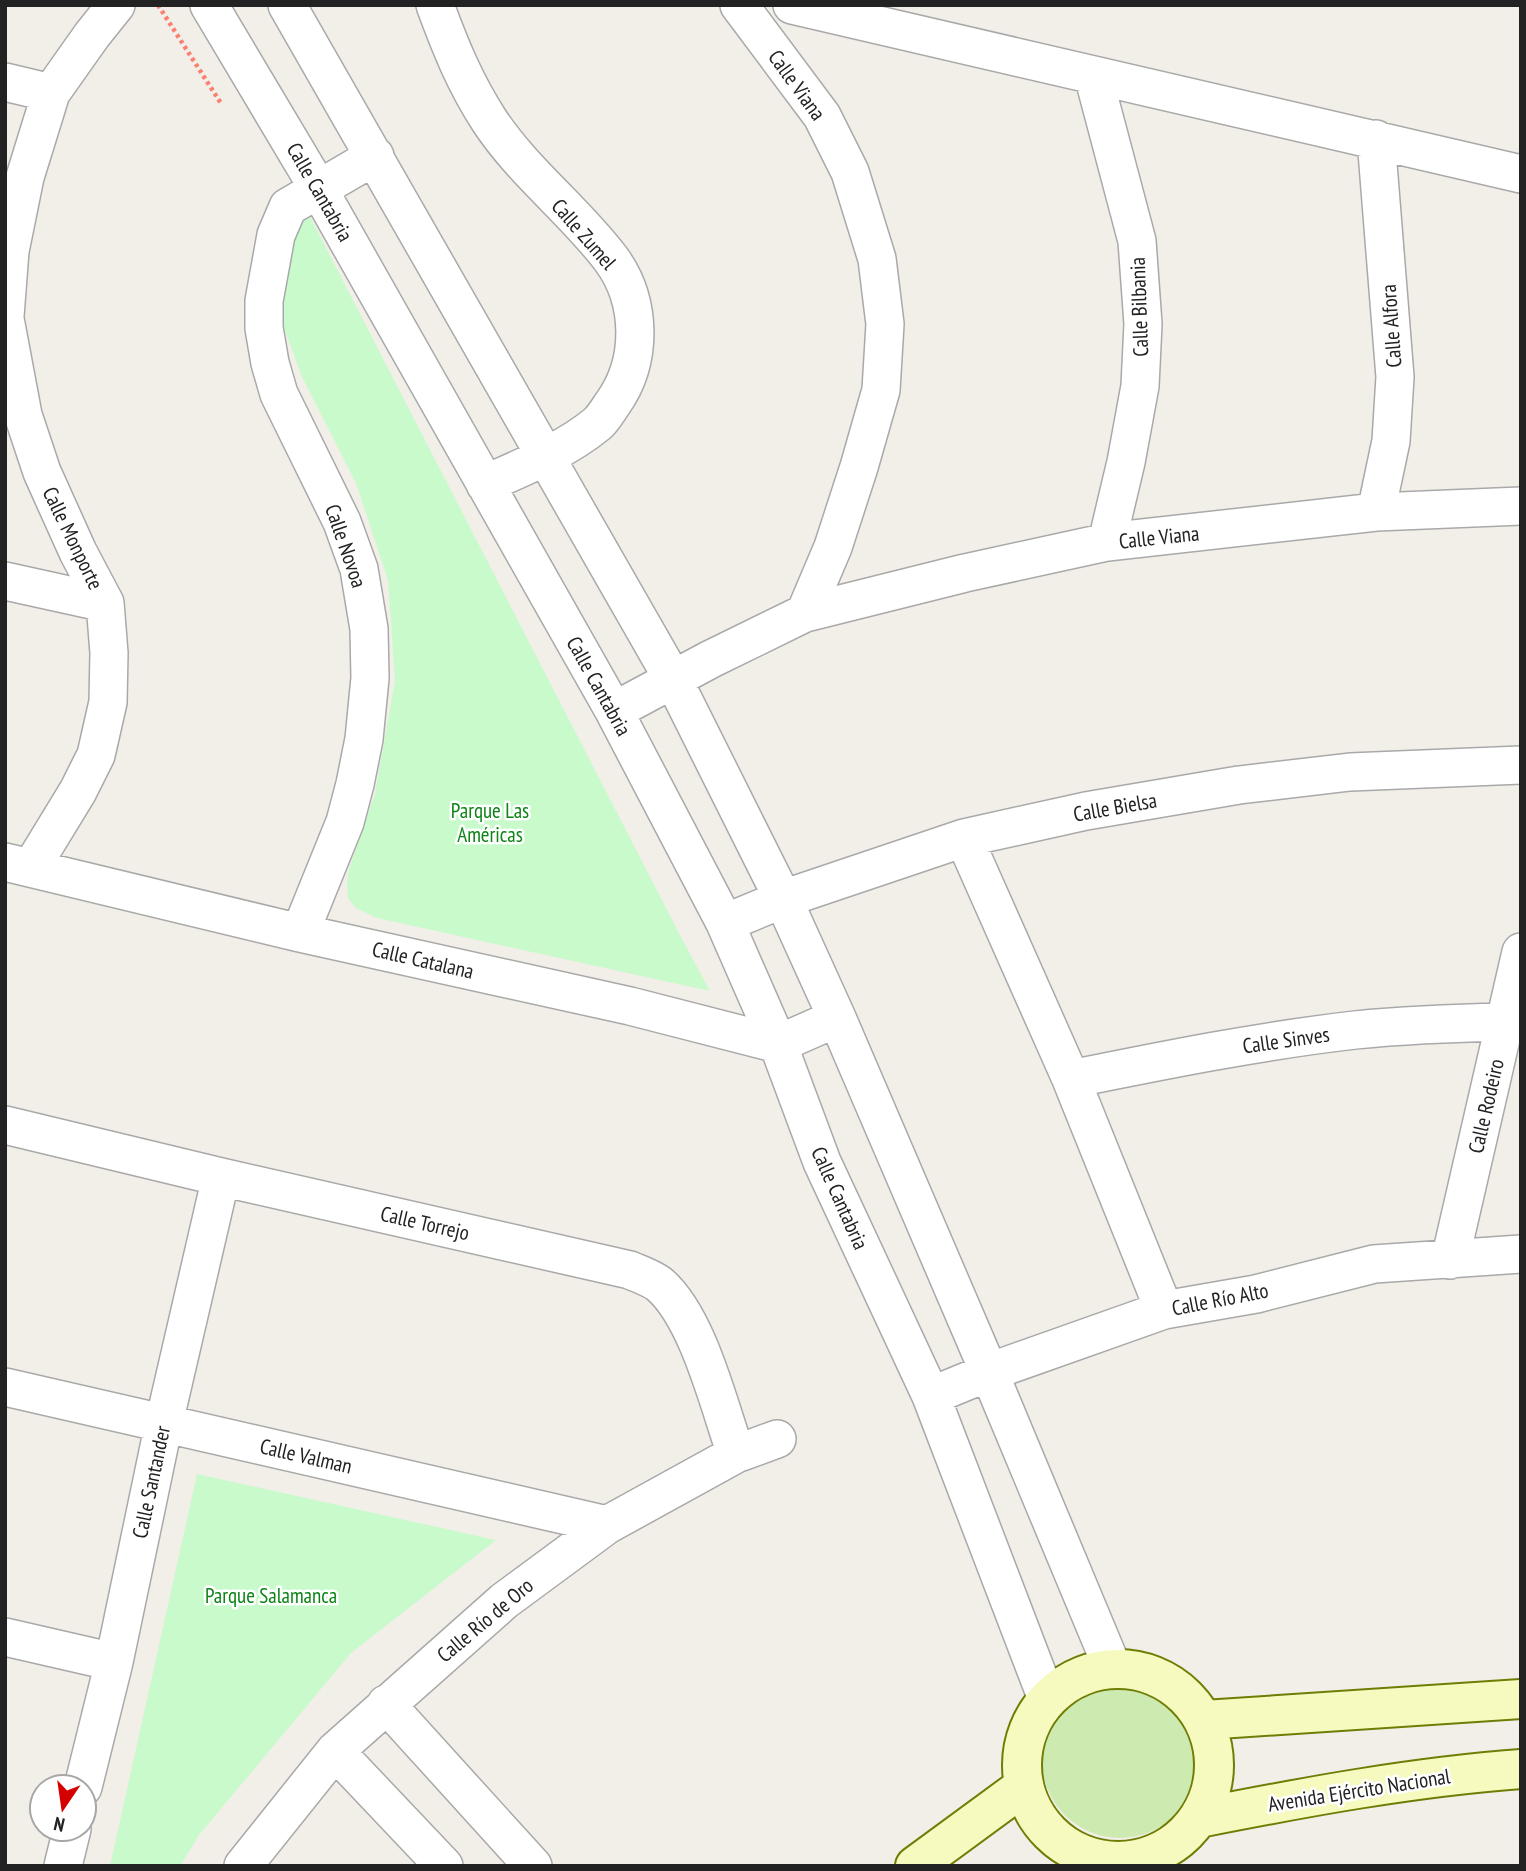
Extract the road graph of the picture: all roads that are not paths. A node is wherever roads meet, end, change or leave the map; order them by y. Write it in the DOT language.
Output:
graph roads {
  1 [pos="116,5"];
  2 [pos="209,5"];
  3 [pos="287,5"];
  4 [pos="435,5"];
  5 [pos="738,5"];
  6 [pos="792,5"];
  7 [pos="1093,75"];
  8 [pos="5,82"];
  9 [pos="51,93"];
  10 [pos="1377,139"];
  11 [pos="375,156"];
  12 [pos="1521,174"];
  13 [pos="318,188"];
  14 [pos="5,318"];
  15 [pos="546,456"];
  16 [pos="485,484"];
  17 [pos="1521,506"];
  18 [pos="1376,512"];
  19 [pos="1107,542"];
  20 [pos="5,581"];
  21 [pos="105,603"];
  22 [pos="805,613"];
  23 [pos="674,681"];
  24 [pos="614,711"];
  25 [pos="1521,765"];
  26 [pos="964,838"];
  27 [pos="18,865"];
  28 [pos="783,899"];
  29 [pos="725,923"];
  30 [pos="300,933"];
  31 [pos="1521,952"];
  32 [pos="837,1018"];
  33 [pos="1505,1022"];
  34 [pos="778,1044"];
  35 [pos="1070,1080"];
  36 [pos="5,1125"];
  37 [pos="222,1177"];
  38 [pos="1521,1254"];
  39 [pos="1450,1261"];
  40 [pos="1164,1310"];
  41 [pos="989,1372"];
  42 [pos="5,1387"];
  43 [pos="931,1396"];
  44 [pos="164,1423"];
  45 [pos="777,1439"];
  46 [pos="736,1454"];
  47 [pos="607,1525"];
  48 [pos="5,1637"];
  49 [pos="114,1662"];
  50 [pos="1113,1668"];
  51 [pos="1047,1699"];
  52 [pos="1521,1699"];
  53 [pos="386,1704"];
  54 [pos="1203,1720"];
  55 [pos="335,1751"];
  56 [pos="1521,1769"];
  57 [pos="86,1773"];
  58 [pos="1024,1786"];
  59 [pos="1199,1818"];
  60 [pos="69,1843"];
  61 [pos="1074,1860"];
  62 [pos="1133,1863"];
  63 [pos="63,1866"];
  64 [pos="243,1866"];
  65 [pos="444,1866"];
  66 [pos="533,1866"];
  67 [pos="915,1866"];
  1 -- 9 [label="street, Calle Monporte"];
  2 -- 13 [label="street, Calle Cantabria"];
  3 -- 11 [label="street"];
  4 -- 15 [label="street, Calle Zumel"];
  5 -- 22 [label="street, Calle Viana"];
  6 -- 7 [label="street"];
  7 -- 10 [label="street"];
  7 -- 19 [label="street, Calle Bilbania"];
  8 -- 9 [label="street"];
  9 -- 14 [label="street, Calle Monporte"];
  10 -- 12 [label="street"];
  10 -- 18 [label="street, Calle Alfora"];
  11 -- 13 [label="street"];
  11 -- 15 [label="street"];
  13 -- 16 [label="street, Calle Cantabria"];
  13 -- 30 [label="street, Calle Novoa"];
  14 -- 21 [label="street, Calle Monporte"];
  15 -- 16 [label="street, Calle Zumel"];
  15 -- 23 [label="street"];
  16 -- 24 [label="street, Calle Cantabria"];
  17 -- 18 [label="street, Calle Viana"];
  18 -- 19 [label="street, Calle Viana"];
  19 -- 22 [label="street, Calle Viana"];
  20 -- 21 [label="street"];
  21 -- 27 [label="street, Calle Monporte"];
  22 -- 23 [label="street, Calle Viana"];
  23 -- 24 [label="street, Calle Viana"];
  23 -- 28 [label="street"];
  24 -- 29 [label="street, Calle Cantabria"];
  25 -- 26 [label="street, Calle Bielsa"];
  26 -- 28 [label="street, Calle Bielsa"];
  26 -- 35 [label="street"];
  27 -- 30 [label="street, Calle Catalana"];
  28 -- 29 [label="street, Calle Bielsa"];
  28 -- 32 [label="street"];
  29 -- 34 [label="street, Calle Cantabria"];
  30 -- 34 [label="street, Calle Catalana"];
  31 -- 33 [label="street, Calle Rodeiro"];
  32 -- 34 [label="street"];
  32 -- 41 [label="street"];
  33 -- 35 [label="street, Calle Sinves"];
  33 -- 39 [label="street, Calle Rodeiro"];
  34 -- 43 [label="street, Calle Cantabria"];
  35 -- 40 [label="street"];
  36 -- 37 [label="street, Calle Torrejo"];
  37 -- 44 [label="street, Calle Santander"];
  37 -- 46 [label="street, Calle Torrejo"];
  38 -- 39 [label="street, Calle Río Alto"];
  39 -- 40 [label="street, Calle Río Alto"];
  40 -- 41 [label="street, Calle Río Alto"];
  41 -- 43 [label="street, Calle Río Alto"];
  41 -- 50 [label="street"];
  42 -- 44 [label="street, Calle Valman"];
  43 -- 51 [label="street, Calle Cantabria"];
  44 -- 47 [label="street, Calle Valman"];
  44 -- 49 [label="street, Calle Santander"];
  45 -- 46 [label="street, Calle Río de Oro"];
  46 -- 47 [label="street, Calle Río de Oro"];
  47 -- 53 [label="street, Calle Río de Oro"];
  48 -- 49 [label="street"];
  49 -- 57 [label="street, Calle Santander"];
  50 -- 51 [label="street"];
  50 -- 54 [label="street"];
  51 -- 58 [label="street"];
  52 -- 54 [label="street"];
  53 -- 55 [label="street, Calle Río de Oro"];
  53 -- 66 [label="street"];
  54 -- 59 [label="street"];
  55 -- 64 [label="street, Calle Río de Oro"];
  55 -- 65 [label="street"];
  56 -- 59 [label="street, Avenida Ejército Nacional"];
  58 -- 61 [label="street"];
  58 -- 67 [label="street"];
  59 -- 62 [label="street"];
  60 -- 63 [label="street"];
  61 -- 62 [label="street"];
}
